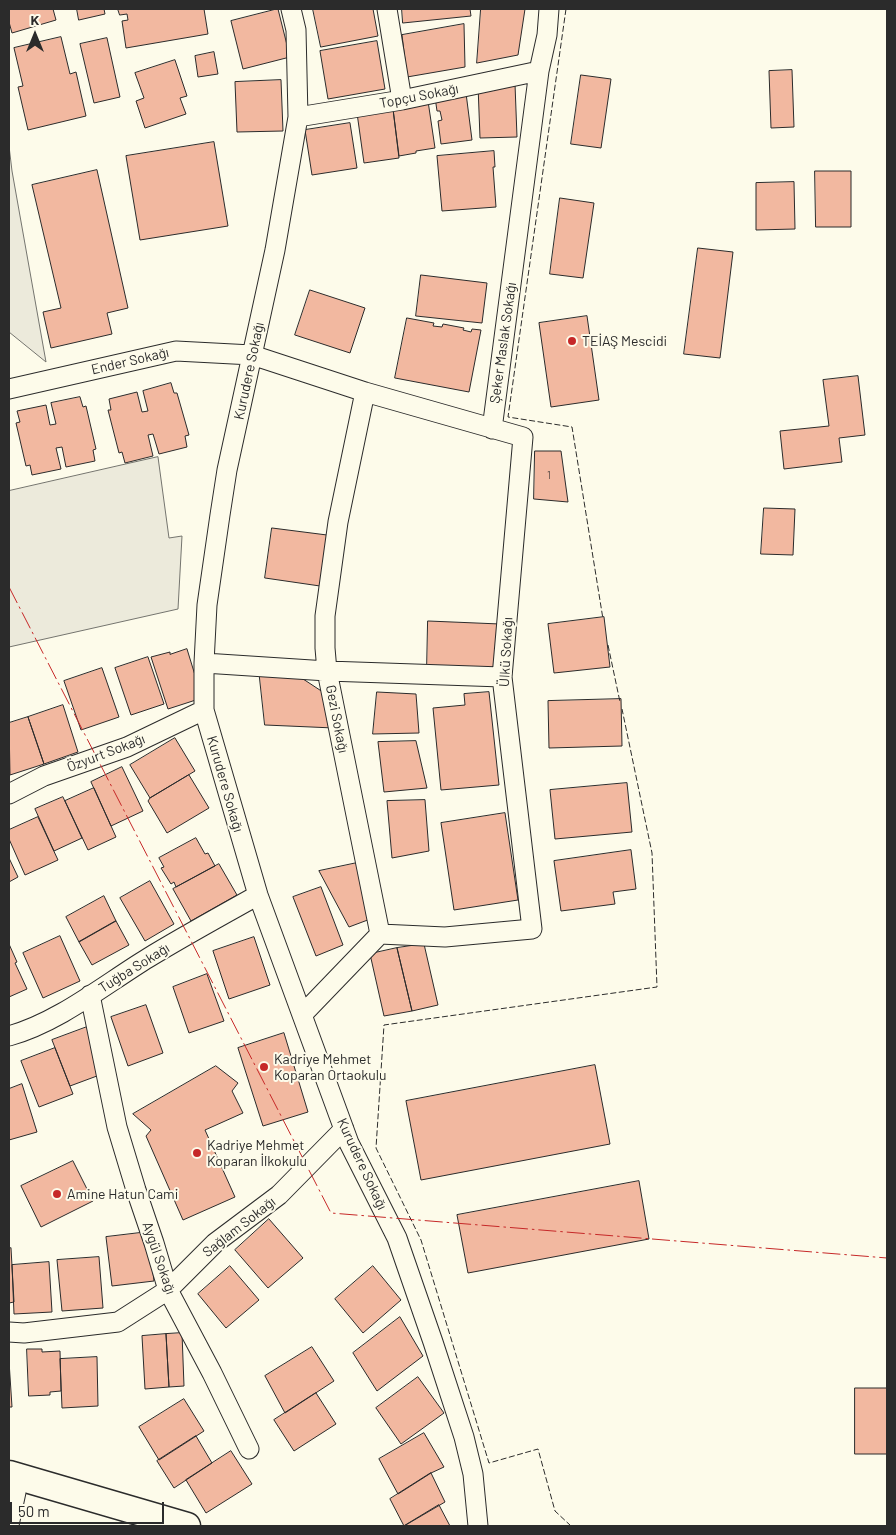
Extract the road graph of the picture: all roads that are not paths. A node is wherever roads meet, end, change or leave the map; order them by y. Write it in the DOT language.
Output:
graph roads {
  1 [pos="291,9"];
  2 [pos="387,9"];
  3 [pos="549,9"];
  4 [pos="539,71"];
  5 [pos="402,100"];
  6 [pos="298,117"];
  7 [pos="252,355"];
  8 [pos="9,389"];
  9 [pos="365,392"];
  10 [pos="492,429"];
  11 [pos="204,663"];
  12 [pos="327,672"];
  13 [pos="502,677"];
  14 [pos="204,710"];
  15 [pos="9,794"];
  16 [pos="258,895"];
  17 [pos="380,934"];
  18 [pos="90,995"];
  19 [pos="302,1015"];
  20 [pos="9,1036"];
  21 [pos="344,1129"];
  22 [pos="168,1290"];
  23 [pos="9,1332"];
  24 [pos="249,1449"];
  25 [pos="11,1486"];
  26 [pos="9,1525"];
  27 [pos="122,1526"];
  28 [pos="187,1526"];
  29 [pos="478,1526"];
  1 -- 6 [label="street, Kurudere Sokağı"];
  2 -- 5 [label="street"];
  3 -- 4 [label="street, Şeker Maslak Sokağı"];
  4 -- 5 [label="street, Topçu Sokağı"];
  4 -- 10 [label="street, Şeker Maslak Sokağı"];
  5 -- 6 [label="street, Topçu Sokağı"];
  6 -- 7 [label="street, Kurudere Sokağı"];
  7 -- 8 [label="street, Ender Sokağı"];
  7 -- 9 [label="street"];
  7 -- 11 [label="street, Kurudere Sokağı"];
  9 -- 10 [label="street"];
  9 -- 12 [label="street, Gezi Sokağı"];
  10 -- 13 [label="street, Ülkü Sokağı"];
  11 -- 12 [label="street"];
  11 -- 14 [label="street, Kurudere Sokağı"];
  12 -- 13 [label="street"];
  12 -- 17 [label="street, Gezi Sokağı"];
  13 -- 17 [label="street, Ülkü Sokağı"];
  14 -- 15 [label="street, Özyurt Sokağı"];
  14 -- 16 [label="street, Kurudere Sokağı"];
  16 -- 18 [label="street, Tuğba Sokağı"];
  16 -- 19 [label="street, Kurudere Sokağı"];
  17 -- 19 [label="street"];
  18 -- 20 [label="street, Tuğba Sokağı"];
  18 -- 22 [label="street, Aygül Sokağı"];
  19 -- 21 [label="street, Kurudere Sokağı"];
  21 -- 22 [label="street, Sağlam Sokağı"];
  21 -- 29 [label="street, Kurudere Sokağı"];
  22 -- 23 [label="street, Sağlam Sokağı"];
  22 -- 24 [label="street, Aygül Sokağı"];
  25 -- 26 [label="street"];
  25 -- 27 [label="main road"];
  25 -- 28 [label="main road"];
}
